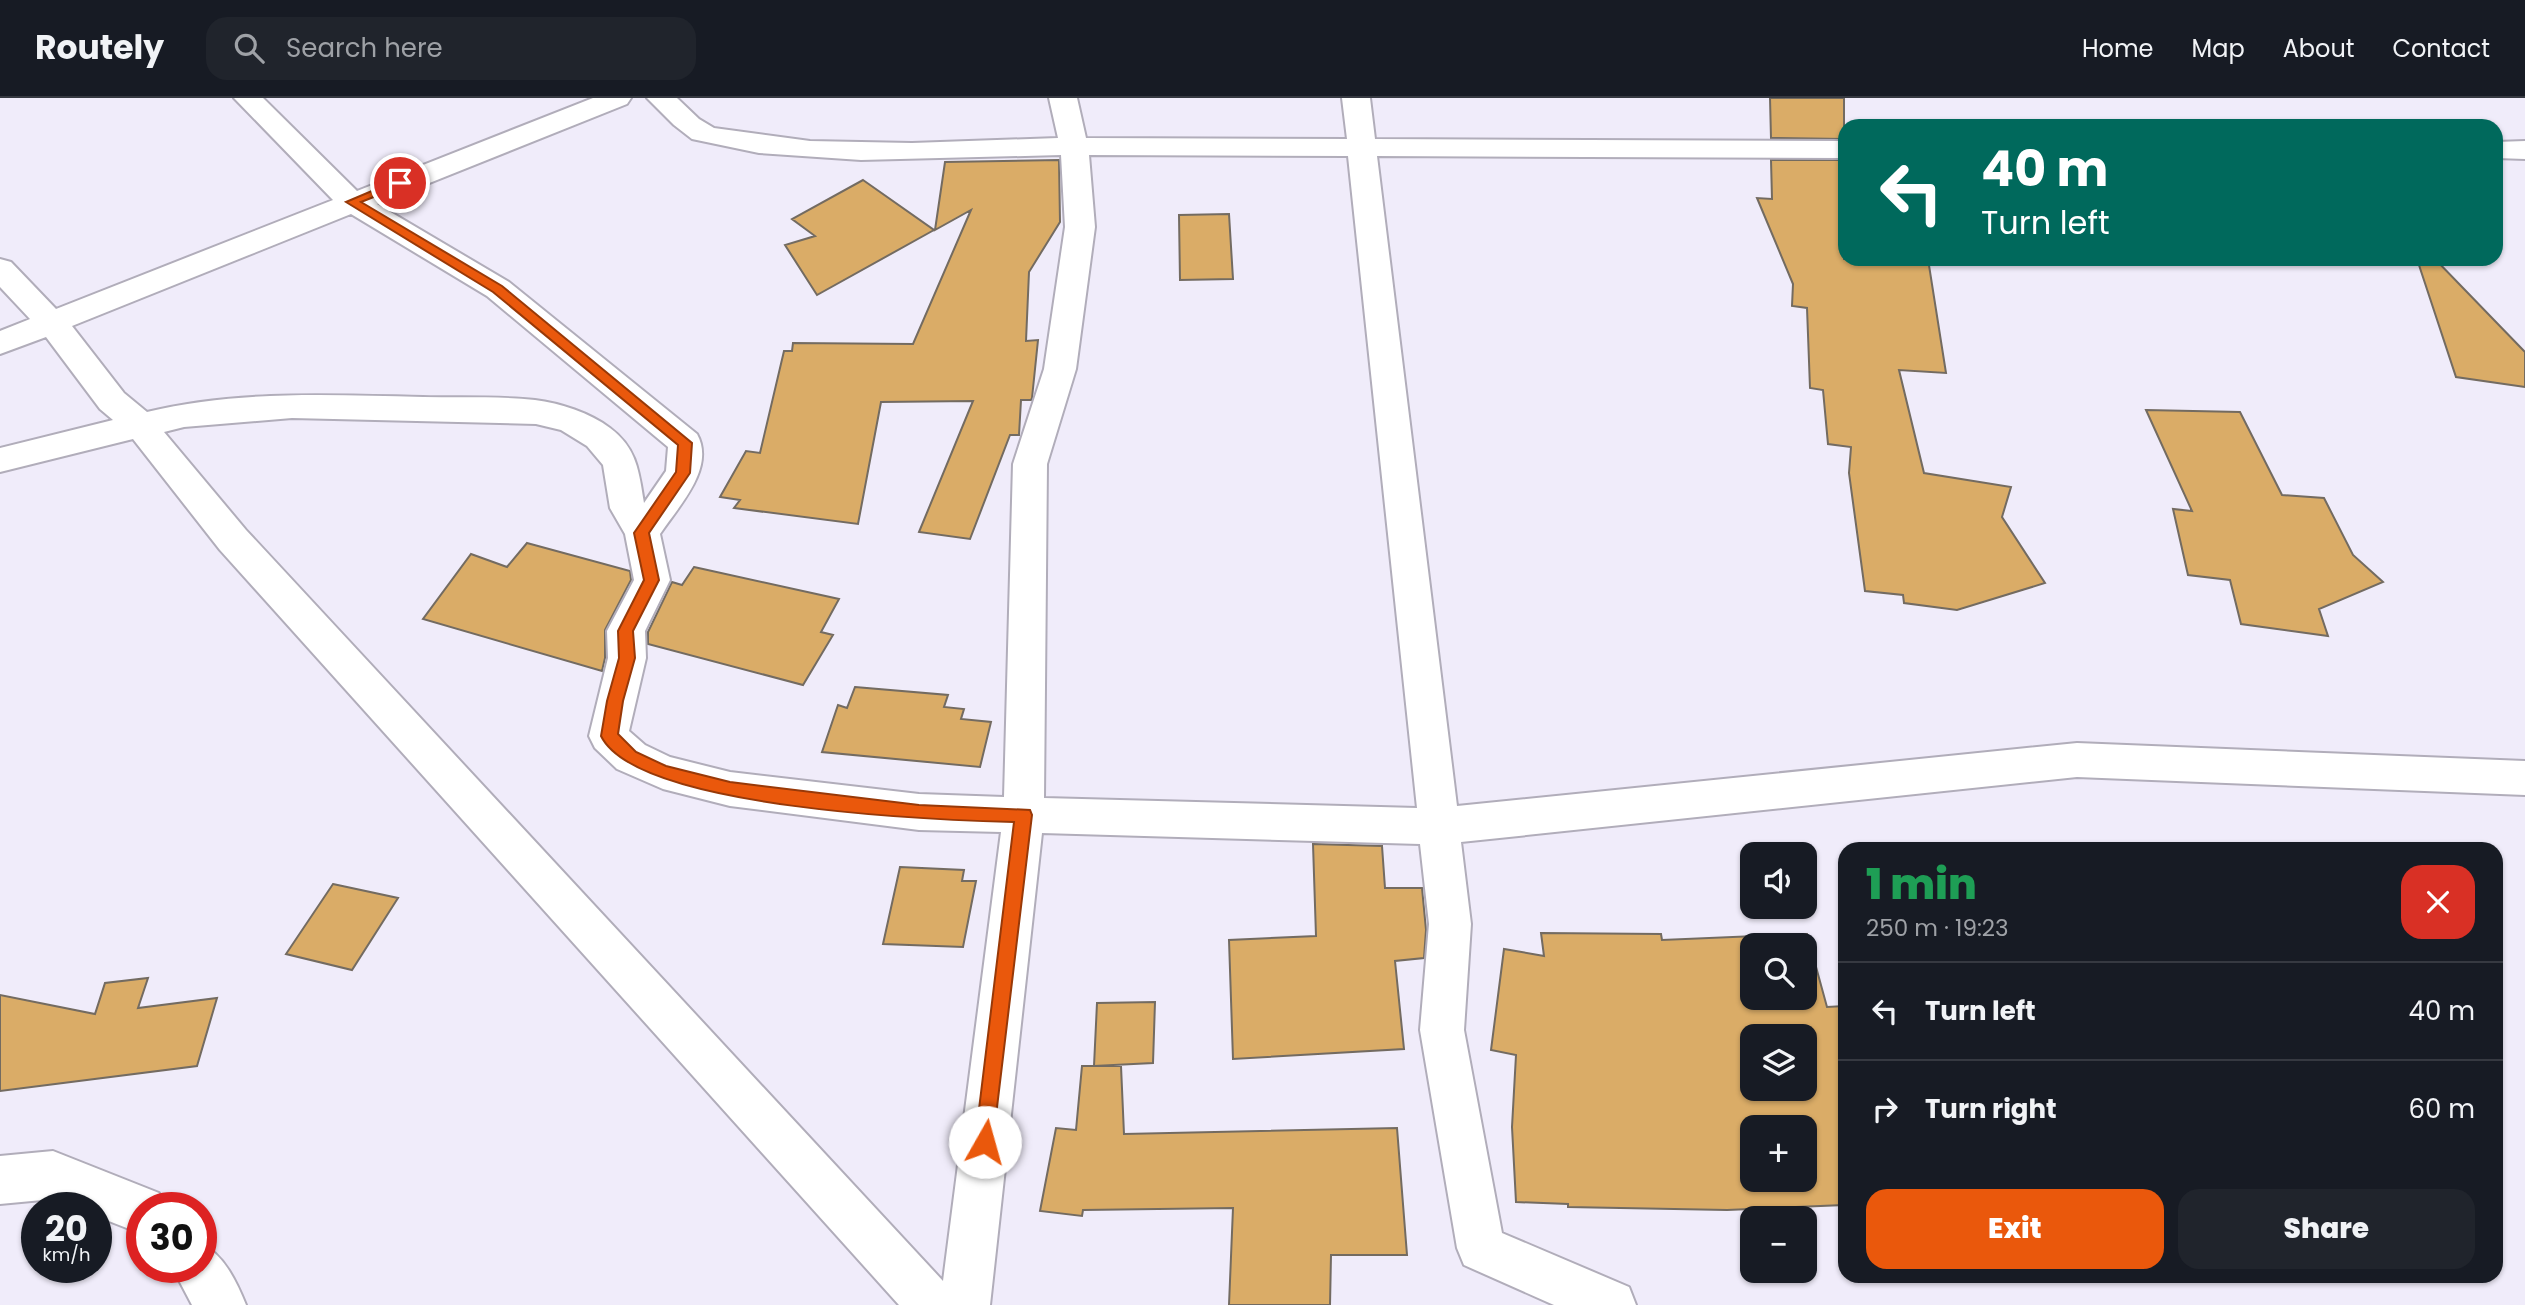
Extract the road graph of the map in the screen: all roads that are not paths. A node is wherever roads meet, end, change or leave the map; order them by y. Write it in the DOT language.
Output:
graph roads {
  1 [pos="248,98"];
  2 [pos="617,98"];
  3 [pos="661,98"];
  4 [pos="1063,98"];
  5 [pos="1356,98"];
  6 [pos="1074,146"];
  7 [pos="1362,146"];
  8 [pos="1838,149"];
  9 [pos="2503,149"];
  10 [pos="2525,150"];
  11 [pos="352,202"];
  12 [pos="0,269"];
  13 [pos="52,323"];
  14 [pos="0,343"];
  15 [pos="141,426"];
  16 [pos="0,460"];
  17 [pos="642,533"];
  18 [pos="2525,778"];
  19 [pos="1024,815"];
  20 [pos="1440,825"];
  21 [pos="0,1180"];
  22 [pos="126,1204"];
  23 [pos="207,1283"];
  24 [pos="221,1305"];
  25 [pos="932,1305"];
  26 [pos="965,1305"];
  27 [pos="1611,1305"];
  1 -- 11 [label="street"];
  2 -- 11 [label="street"];
  3 -- 6 [label="street"];
  4 -- 6 [label="street"];
  5 -- 7 [label="street"];
  6 -- 7 [label="street"];
  6 -- 19 [label="street"];
  7 -- 8 [label="street"];
  7 -- 20 [label="street"];
  9 -- 10 [label="street"];
  11 -- 13 [label="street"];
  11 -- 17 [label="street"];
  12 -- 13 [label="street"];
  13 -- 14 [label="street"];
  13 -- 15 [label="street"];
  15 -- 16 [label="street"];
  15 -- 17 [label="street"];
  15 -- 25 [label="street"];
  17 -- 19 [label="street"];
  18 -- 20 [label="street"];
  19 -- 20 [label="street"];
  19 -- 26 [label="street"];
  20 -- 27 [label="street"];
  21 -- 22 [label="street"];
  23 -- 24 [label="street"];
}
